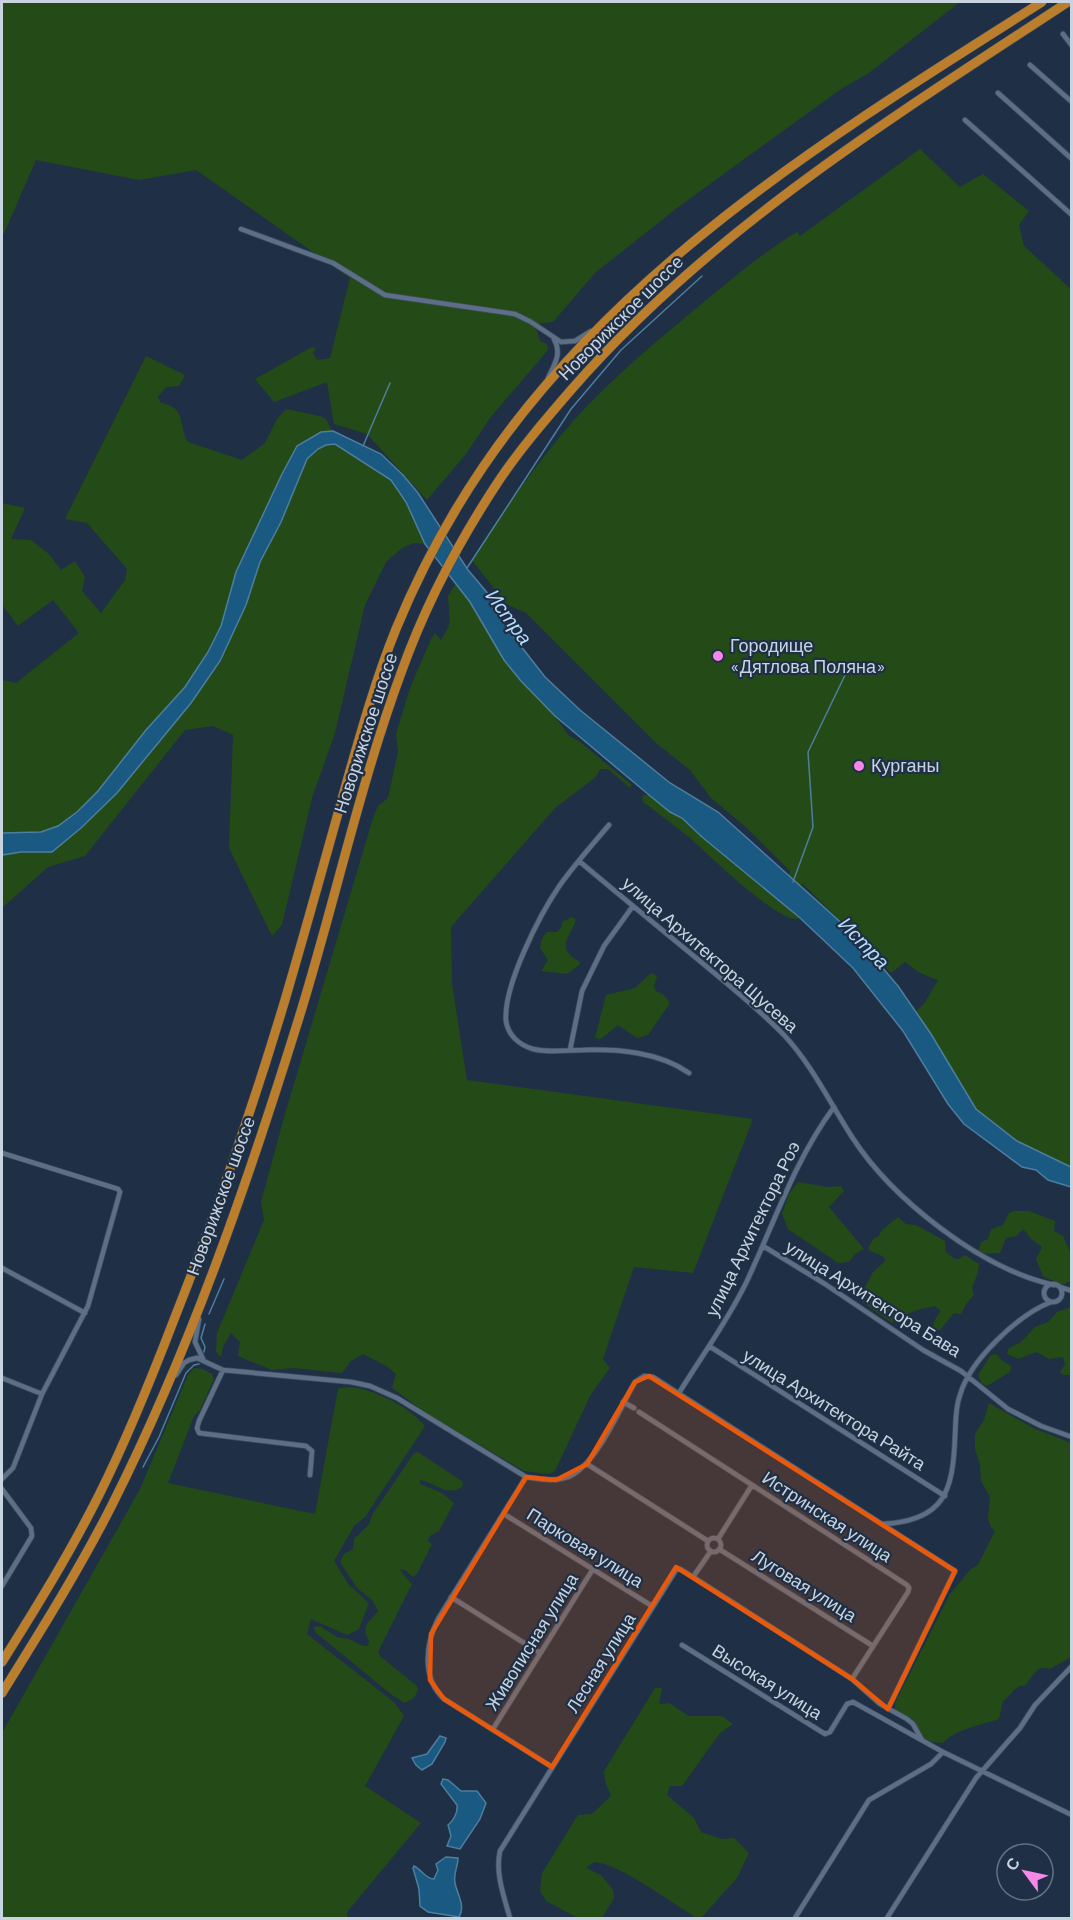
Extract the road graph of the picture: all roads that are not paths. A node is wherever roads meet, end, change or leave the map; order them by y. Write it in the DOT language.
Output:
graph roads {
  1 [pos="1042,2"];
  2 [pos="1068,2"];
  3 [pos="1071,5"];
  4 [pos="1045,17"];
  5 [pos="1063,34"];
  6 [pos="1071,46"];
  7 [pos="1030,65"];
  8 [pos="998,93"];
  9 [pos="1071,102"];
  10 [pos="965,120"];
  11 [pos="1071,159"];
  12 [pos="1070,211"];
  13 [pos="241,229"];
  14 [pos="597,328"];
  15 [pos="554,339"];
  16 [pos="543,389"];
  17 [pos="609,825"];
  18 [pos="579,861"];
  19 [pos="633,906"];
  20 [pos="570,1050"];
  21 [pos="689,1073"];
  22 [pos="834,1107"];
  23 [pos="2,1154"];
  24 [pos="763,1246"];
  25 [pos="2,1268"];
  26 [pos="1036,1279"];
  27 [pos="208,1282"];
  28 [pos="1055,1285"];
  29 [pos="1070,1290"];
  30 [pos="1044,1293"];
  31 [pos="1061,1296"];
  32 [pos="1051,1302"];
  33 [pos="1038,1308"];
  34 [pos="85,1313"];
  35 [pos="709,1346"];
  36 [pos="205,1361"];
  37 [pos="223,1370"];
  38 [pos="968,1376"];
  39 [pos="2,1378"];
  40 [pos="679,1393"];
  41 [pos="42,1394"];
  42 [pos="623,1402"];
  43 [pos="154,1413"];
  44 [pos="1071,1437"];
  45 [pos="587,1464"];
  46 [pos="310,1475"];
  47 [pos="526,1477"];
  48 [pos="2,1479"];
  49 [pos="752,1485"];
  50 [pos="2,1490"];
  51 [pos="945,1496"];
  52 [pos="504,1514"];
  53 [pos="882,1524"];
  54 [pos="718,1539"];
  55 [pos="708,1541"];
  56 [pos="719,1549"];
  57 [pos="711,1551"];
  58 [pos="593,1569"];
  59 [pos="693,1577"];
  60 [pos="2,1586"];
  61 [pos="451,1597"];
  62 [pos="652,1606"];
  63 [pos="682,1645"];
  64 [pos="873,1646"];
  65 [pos="540,1653"];
  66 [pos="2,1662"];
  67 [pos="1071,1666"];
  68 [pos="852,1679"];
  69 [pos="2,1693"];
  70 [pos="888,1709"];
  71 [pos="493,1729"];
  72 [pos="921,1740"];
  73 [pos="943,1752"];
  74 [pos="552,1767"];
  75 [pos="982,1771"];
  76 [pos="1071,1815"];
  77 [pos="510,1918"];
  78 [pos="795,1918"];
  79 [pos="887,1918"];
  1 -- 14 [label="highway, Новорижское шоссе"];
  2 -- 4 [label="highway, Новорижское шоссе"];
  3 -- 4 [label="street"];
  4 -- 27 [label="highway, Новорижское шоссе"];
  5 -- 6 [label="street"];
  7 -- 9 [label="street"];
  8 -- 11 [label="street"];
  10 -- 12 [label="street"];
  13 -- 15 [label="street"];
  14 -- 15 [label="street"];
  14 -- 16 [label="highway, Новорижское шоссе"];
  15 -- 16 [label="street"];
  16 -- 66 [label="highway, Новорижское шоссе"];
  17 -- 18 [label="street"];
  18 -- 19 [label="street, улица Архитектора Щусева"];
  18 -- 20 [label="street"];
  19 -- 20 [label="street"];
  19 -- 22 [label="street, улица Архитектора Щусева"];
  20 -- 21 [label="street"];
  22 -- 24 [label="street, улица Архитектора Роэ"];
  22 -- 26 [label="street, улица Архитектора Щусева"];
  23 -- 34 [label="street"];
  24 -- 35 [label="street, улица Архитектора Роэ"];
  24 -- 38 [label="street, улица Архитектора Бава"];
  25 -- 34 [label="street"];
  26 -- 28 [label="street, улица Архитектора Щусева"];
  26 -- 30 [label="street"];
  27 -- 36 [label="street"];
  27 -- 43 [label="highway, Новорижское шоссе"];
  28 -- 29 [label="street, улица Архитектора Щусева"];
  28 -- 30 [label="street"];
  28 -- 31 [label="street"];
  29 -- 31 [label="street"];
  30 -- 32 [label="street"];
  30 -- 33 [label="street"];
  31 -- 32 [label="street"];
  32 -- 33 [label="street"];
  33 -- 38 [label="street"];
  34 -- 41 [label="street"];
  35 -- 40 [label="street, улица Архитектора Роэ"];
  35 -- 51 [label="street, улица Архитектора Райта"];
  36 -- 37 [label="street"];
  36 -- 43 [label="street"];
  37 -- 46 [label="street"];
  37 -- 47 [label="street"];
  38 -- 44 [label="street, улица Архитектора Бава"];
  38 -- 51 [label="street"];
  39 -- 41 [label="street"];
  40 -- 42 [label="street"];
  40 -- 53 [label="street"];
  41 -- 48 [label="street"];
  42 -- 45 [label="street"];
  42 -- 49 [label="street, Истринская улица"];
  43 -- 69 [label="highway, Новорижское шоссе"];
  45 -- 47 [label="street"];
  45 -- 55 [label="street"];
  47 -- 52 [label="street"];
  49 -- 54 [label="street"];
  49 -- 64 [label="street, Истринская улица"];
  50 -- 60 [label="street"];
  51 -- 53 [label="street"];
  52 -- 58 [label="street, Парковая улица"];
  52 -- 61 [label="street"];
  53 -- 70 [label="street"];
  54 -- 55 [label="street"];
  54 -- 56 [label="street"];
  55 -- 57 [label="street"];
  56 -- 57 [label="street"];
  56 -- 64 [label="street, Луговая улица"];
  57 -- 59 [label="street"];
  58 -- 62 [label="street, Парковая улица"];
  58 -- 65 [label="street, Живописная улица"];
  59 -- 62 [label="street, Лесная улица"];
  59 -- 68 [label="street"];
  61 -- 65 [label="street"];
  61 -- 71 [label="street"];
  62 -- 74 [label="street, Лесная улица"];
  63 -- 72 [label="street, Высокая улица"];
  64 -- 68 [label="street, Истринская улица"];
  65 -- 71 [label="street, Живописная улица"];
  67 -- 75 [label="street"];
  68 -- 70 [label="street"];
  70 -- 72 [label="street"];
  71 -- 74 [label="street"];
  72 -- 73 [label="street"];
  73 -- 75 [label="street"];
  73 -- 78 [label="street"];
  74 -- 77 [label="street, Лесная улица"];
  75 -- 76 [label="street"];
  75 -- 79 [label="street"];
}
